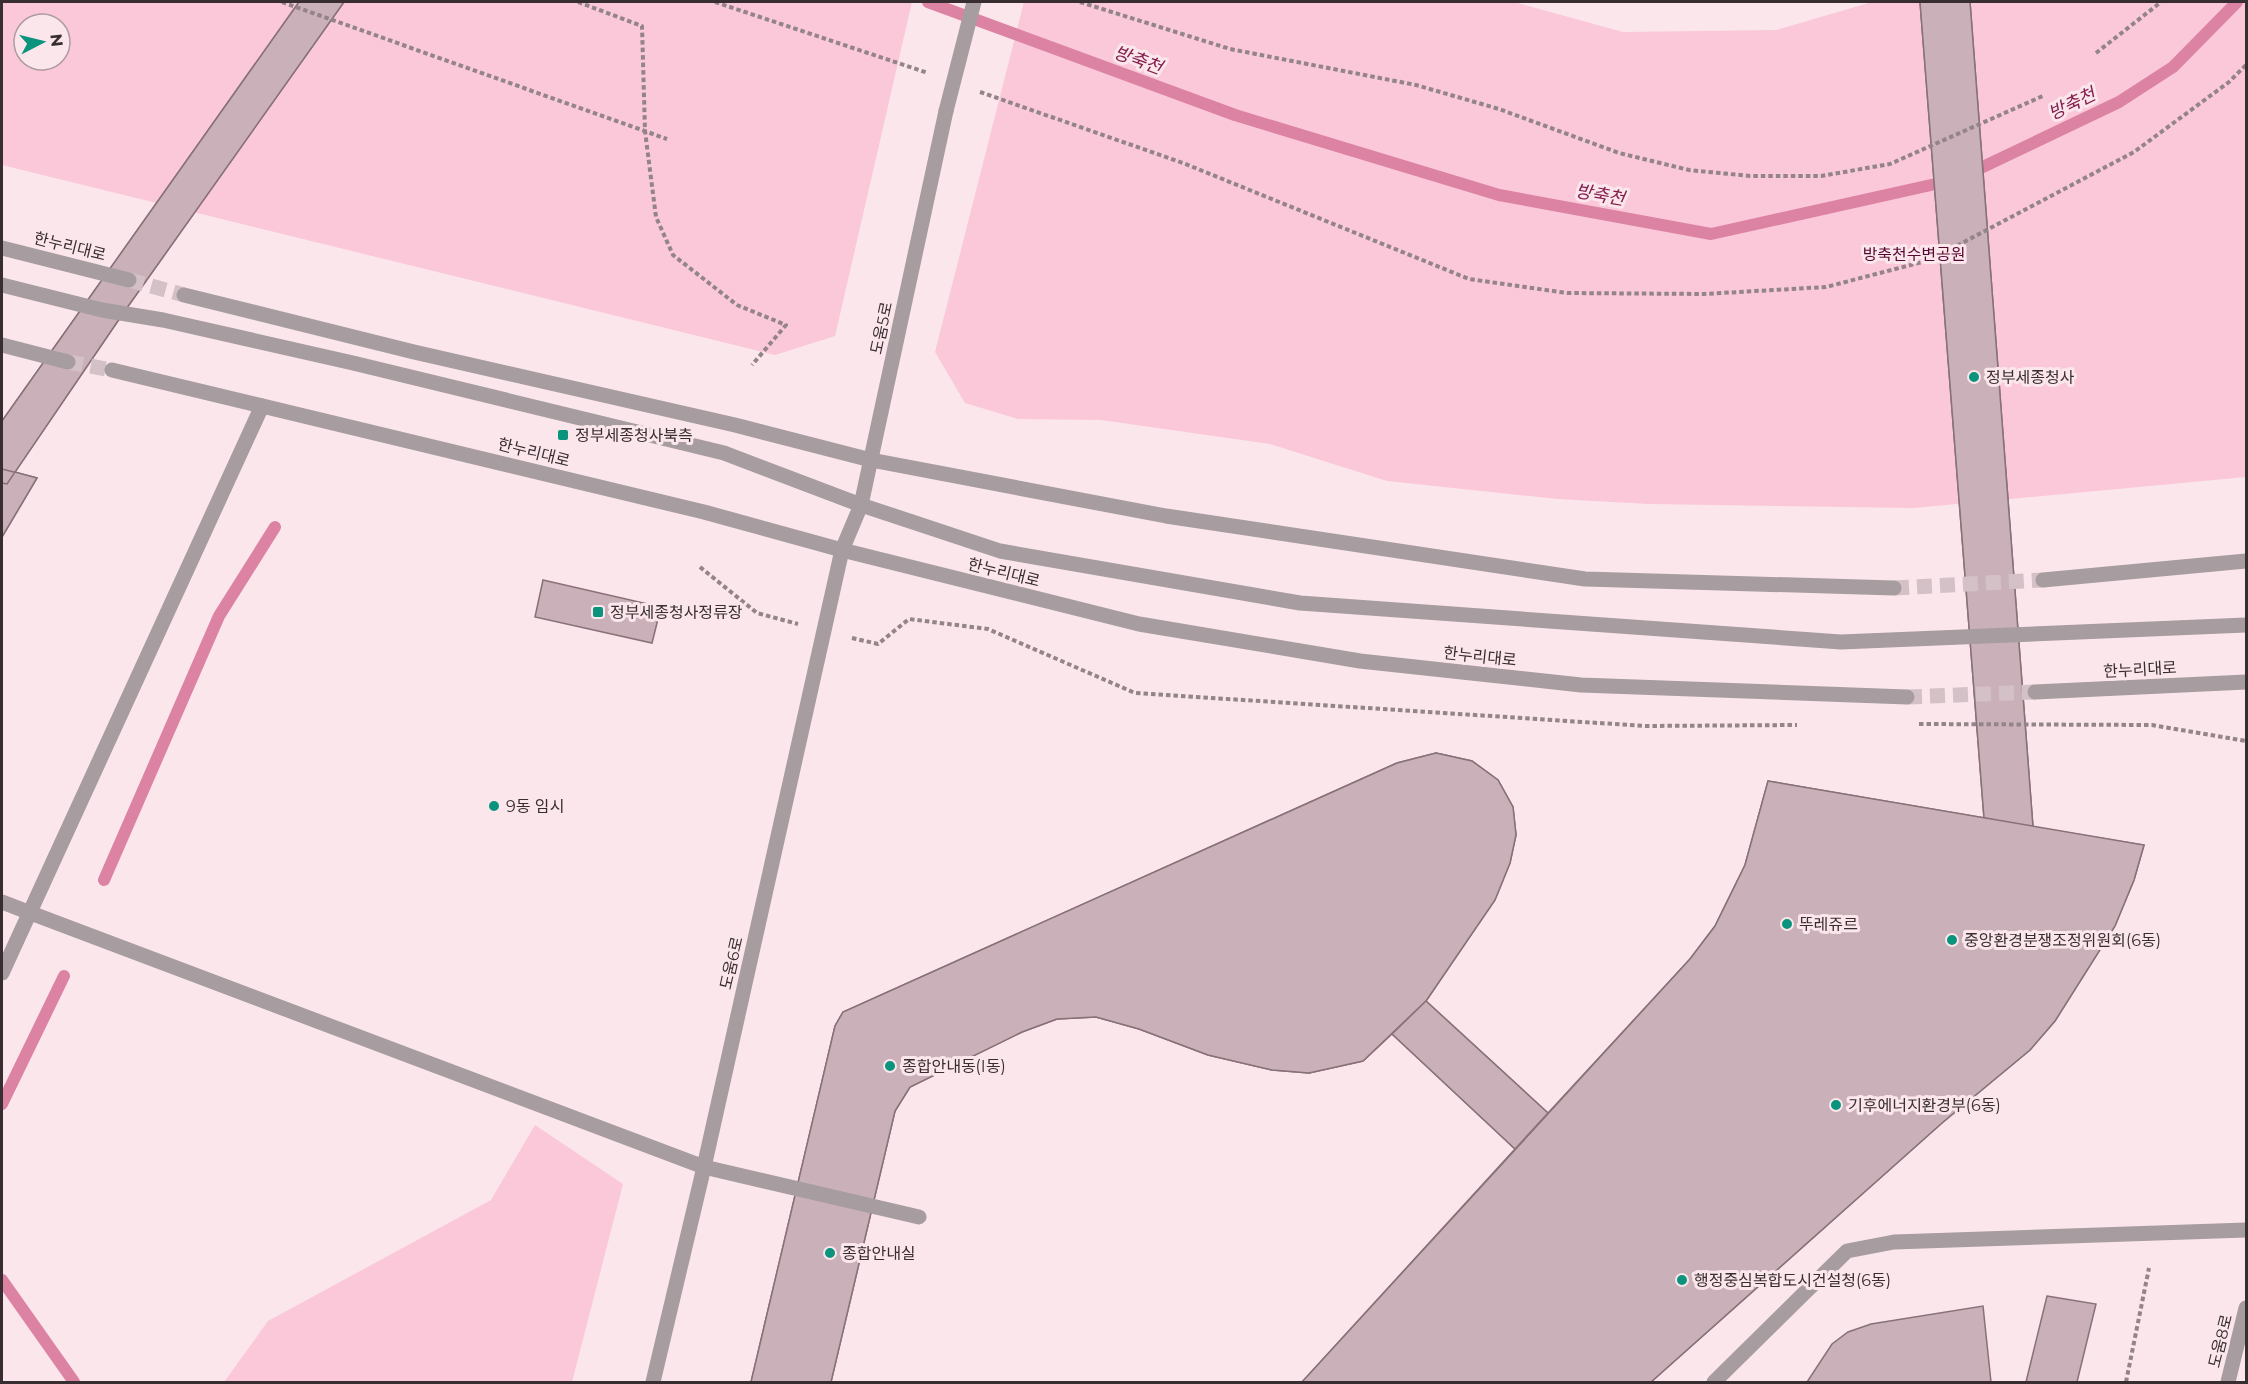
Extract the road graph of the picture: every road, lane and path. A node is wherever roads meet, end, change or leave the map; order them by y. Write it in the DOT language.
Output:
graph roads {
  1 [pos="282,2"];
  2 [pos="578,2"];
  3 [pos="716,2"];
  4 [pos="974,2"];
  5 [pos="1080,2"];
  6 [pos="2161,2"];
  7 [pos="2096,53"];
  8 [pos="2247,64"];
  9 [pos="931,74"];
  10 [pos="975,90"];
  11 [pos="2045,95"];
  12 [pos="645,131"];
  13 [pos="667,139"];
  14 [pos="2,248"];
  15 [pos="129,280"];
  16 [pos="2,285"];
  17 [pos="184,295"];
  18 [pos="2,345"];
  19 [pos="68,362"];
  20 [pos="752,365"];
  21 [pos="112,370"];
  22 [pos="262,406"];
  23 [pos="871,460"];
  24 [pos="861,505"];
  25 [pos="842,550"];
  26 [pos="2247,561"];
  27 [pos="2043,580"];
  28 [pos="1894,588"];
  29 [pos="2247,625"];
  30 [pos="2247,682"];
  31 [pos="2035,692"];
  32 [pos="1906,697"];
  33 [pos="2,902"];
  34 [pos="28,912"];
  35 [pos="2,973"];
  36 [pos="704,1167"];
  37 [pos="919,1217"];
  38 [pos="2247,1230"];
  39 [pos="2149,1268"];
  40 [pos="2247,1308"];
  41 [pos="653,1383"];
  42 [pos="1714,1383"];
  43 [pos="2126,1383"];
  44 [pos="2228,1383"];
  1 -- 12 [label="path"];
  2 -- 12 [label="path"];
  3 -- 9 [label="path"];
  4 -- 23 [label="street, 도움5로, bridge"];
  5 -- 11 [label="path"];
  6 -- 7 [label="path"];
  8 -- 10 [label="path"];
  12 -- 13 [label="path"];
  12 -- 20 [label="path"];
  14 -- 15 [label="street, 한누리대로"];
  16 -- 24 [label="street"];
  17 -- 23 [label="street"];
  18 -- 19 [label="street"];
  21 -- 22 [label="street, 한누리대로"];
  22 -- 25 [label="street, 한누리대로"];
  22 -- 34 [label="street"];
  23 -- 24 [label="street, 도움5로"];
  23 -- 28 [label="street"];
  24 -- 25 [label="street, 도움5로"];
  24 -- 29 [label="street"];
  25 -- 32 [label="street, 한누리대로"];
  25 -- 36 [label="street, 도움6로"];
  26 -- 27 [label="street"];
  30 -- 31 [label="street, 한누리대로"];
  33 -- 34 [label="street"];
  34 -- 35 [label="street"];
  34 -- 36 [label="street"];
  36 -- 37 [label="street"];
  36 -- 41 [label="street, 도움6로"];
  38 -- 42 [label="street"];
  39 -- 43 [label="path"];
  40 -- 44 [label="street, 도움8로"];
}
